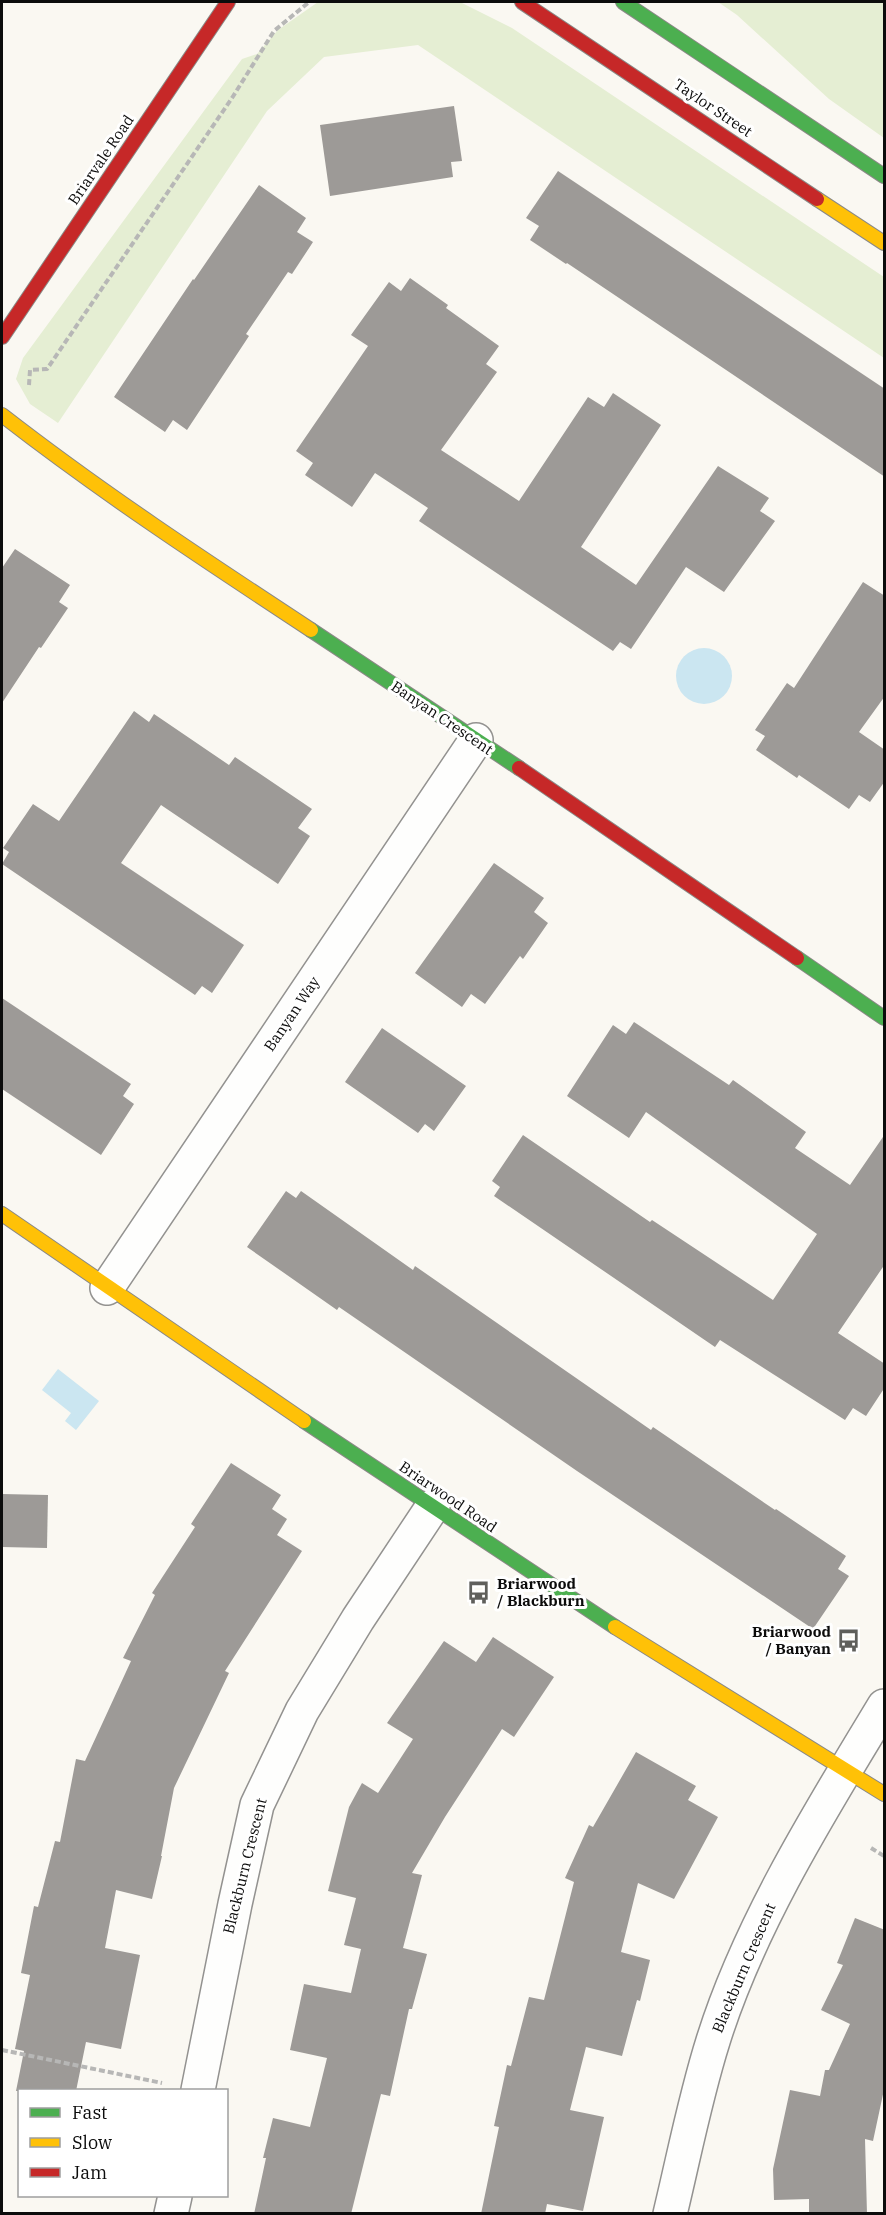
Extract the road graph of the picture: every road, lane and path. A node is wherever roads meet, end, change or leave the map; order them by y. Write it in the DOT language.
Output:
graph roads {
  1 [pos="209,2"];
  2 [pos="228,2"];
  3 [pos="309,2"];
  4 [pos="522,2"];
  5 [pos="623,2"];
  6 [pos="234,14"];
  7 [pos="206,34"];
  8 [pos="885,176"];
  9 [pos="885,243"];
  10 [pos="2,337"];
  11 [pos="29,385"];
  12 [pos="2,415"];
  13 [pos="476,740"];
  14 [pos="885,1018"];
  15 [pos="2,1214"];
  16 [pos="107,1288"];
  17 [pos="433,1506"];
  18 [pos="885,1706"];
  19 [pos="844,1770"];
  20 [pos="885,1794"];
  21 [pos="871,1848"];
  22 [pos="885,1856"];
  23 [pos="2,2050"];
  24 [pos="165,2084"];
  25 [pos="198,2089"];
  26 [pos="175,2197"];
  27 [pos="171,2214"];
  28 [pos="670,2214"];
  1 -- 7 [label="street"];
  2 -- 7 [label="street, Briarvale Road"];
  3 -- 11 [label="path"];
  4 -- 9 [label="street, Taylor Street"];
  5 -- 8 [label="street"];
  6 -- 7 [label="street"];
  7 -- 10 [label="street, Briarvale Road"];
  12 -- 13 [label="street, Banyan Crescent"];
  13 -- 14 [label="street, Banyan Crescent"];
  13 -- 16 [label="street, Banyan Way"];
  15 -- 16 [label="street, Briarwood Road"];
  16 -- 17 [label="street, Briarwood Road"];
  17 -- 19 [label="street, Briarwood Road"];
  17 -- 25 [label="street, Blackburn Crescent"];
  18 -- 19 [label="street"];
  19 -- 20 [label="street, Briarwood Road"];
  19 -- 28 [label="street, Blackburn Crescent"];
  21 -- 22 [label="path"];
  23 -- 24 [label="path"];
  26 -- 27 [label="street"];
}
